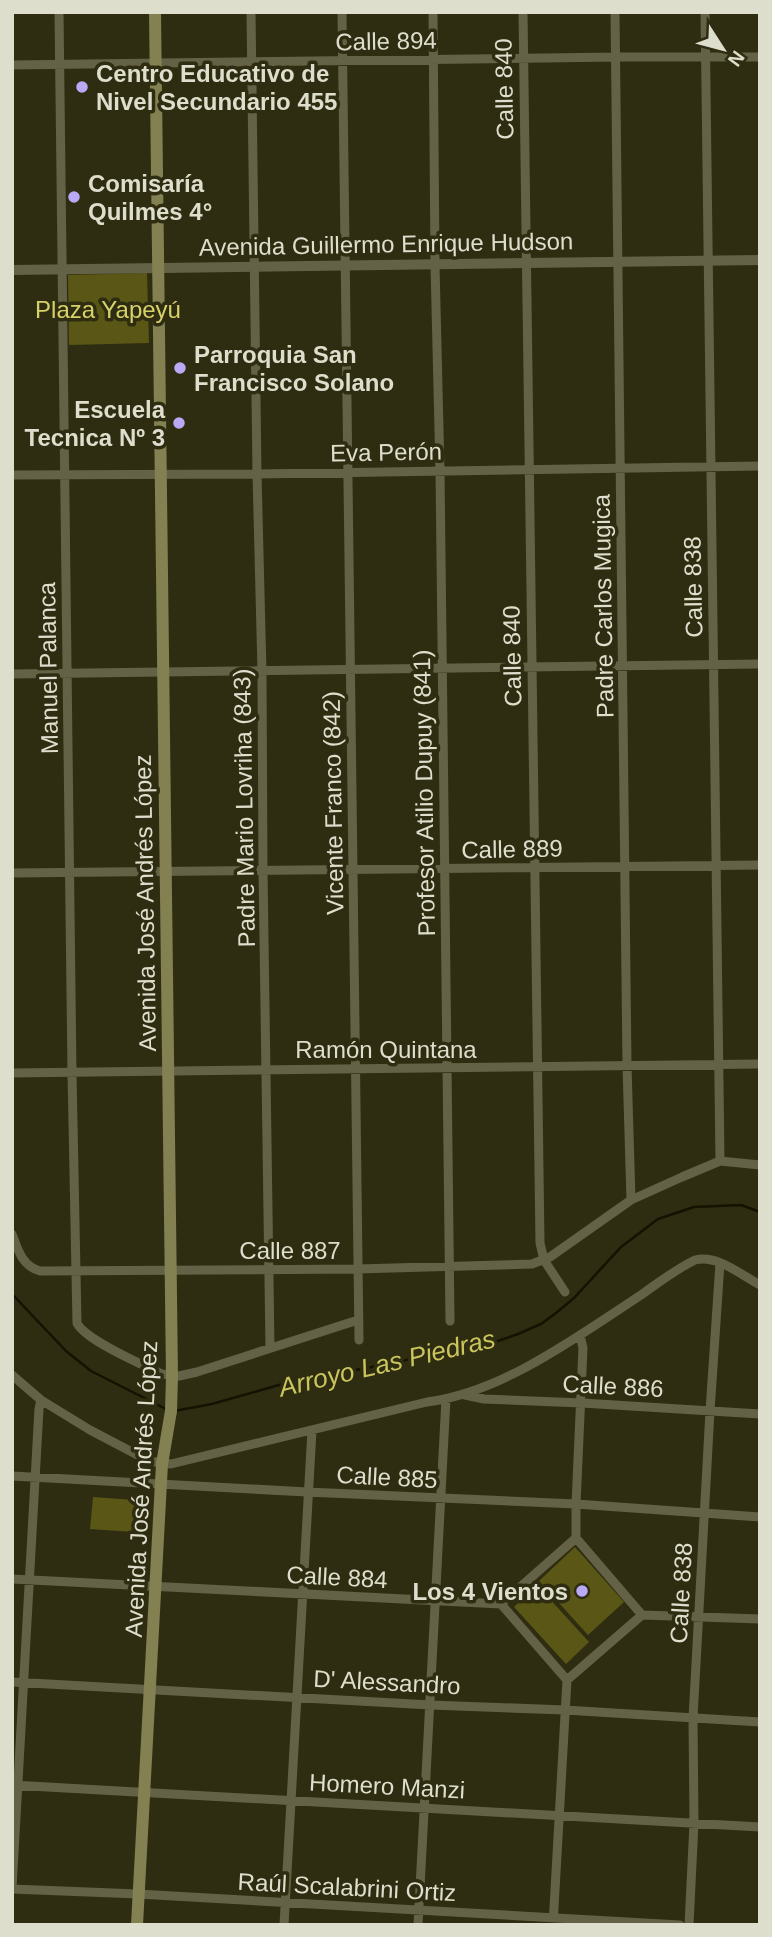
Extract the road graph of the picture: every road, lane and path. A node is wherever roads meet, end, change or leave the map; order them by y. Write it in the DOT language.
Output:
graph roads {
  1 [pos="59,12"];
  2 [pos="155,12"];
  3 [pos="251,12"];
  4 [pos="342,12"];
  5 [pos="433,12"];
  6 [pos="523,12"];
  7 [pos="615,12"];
  8 [pos="705,12"];
  9 [pos="616,57"];
  10 [pos="760,57"];
  11 [pos="706,58"];
  12 [pos="433,60"];
  13 [pos="523,60"];
  14 [pos="342,61"];
  15 [pos="251,62"];
  16 [pos="156,63"];
  17 [pos="59,64"];
  18 [pos="12,65"];
  19 [pos="760,260"];
  20 [pos="708,261"];
  21 [pos="526,262"];
  22 [pos="617,262"];
  23 [pos="435,265"];
  24 [pos="346,266"];
  25 [pos="158,268"];
  26 [pos="255,268"];
  27 [pos="62,269"];
  28 [pos="12,271"];
  29 [pos="711,466"];
  30 [pos="760,466"];
  31 [pos="621,467"];
  32 [pos="528,469"];
  33 [pos="440,471"];
  34 [pos="348,472"];
  35 [pos="160,474"];
  36 [pos="257,474"];
  37 [pos="12,475"];
  38 [pos="64,475"];
  39 [pos="760,664"];
  40 [pos="623,666"];
  41 [pos="713,666"];
  42 [pos="532,668"];
  43 [pos="350,670"];
  44 [pos="441,670"];
  45 [pos="262,672"];
  46 [pos="163,673"];
  47 [pos="12,674"];
  48 [pos="67,674"];
  49 [pos="760,864"];
  50 [pos="716,865"];
  51 [pos="625,866"];
  52 [pos="534,868"];
  53 [pos="444,869"];
  54 [pos="263,870"];
  55 [pos="354,870"];
  56 [pos="12,873"];
  57 [pos="69,873"];
  58 [pos="166,873"];
  59 [pos="760,1064"];
  60 [pos="718,1065"];
  61 [pos="627,1066"];
  62 [pos="537,1067"];
  63 [pos="446,1068"];
  64 [pos="267,1069"];
  65 [pos="356,1069"];
  66 [pos="169,1072"];
  67 [pos="12,1073"];
  68 [pos="72,1073"];
  69 [pos="720,1161"];
  70 [pos="760,1165"];
  71 [pos="631,1200"];
  72 [pos="12,1234"];
  73 [pos="544,1260"];
  74 [pos="720,1263"];
  75 [pos="449,1266"];
  76 [pos="357,1269"];
  77 [pos="170,1270"];
  78 [pos="268,1270"];
  79 [pos="75,1271"];
  80 [pos="760,1285"];
  81 [pos="565,1292"];
  82 [pos="358,1320"];
  83 [pos="450,1321"];
  84 [pos="580,1335"];
  85 [pos="359,1340"];
  86 [pos="270,1348"];
  87 [pos="12,1375"];
  88 [pos="172,1377"];
  89 [pos="464,1395"];
  90 [pos="446,1399"];
  91 [pos="41,1400"];
  92 [pos="582,1403"];
  93 [pos="710,1411"];
  94 [pos="760,1414"];
  95 [pos="312,1430"];
  96 [pos="163,1459"];
  97 [pos="12,1476"];
  98 [pos="36,1477"];
  99 [pos="161,1485"];
  100 [pos="307,1492"];
  101 [pos="442,1499"];
  102 [pos="576,1504"];
  103 [pos="705,1514"];
  104 [pos="760,1517"];
  105 [pos="576,1538"];
  106 [pos="12,1579"];
  107 [pos="30,1580"];
  108 [pos="156,1586"];
  109 [pos="302,1594"];
  110 [pos="435,1602"];
  111 [pos="501,1604"];
  112 [pos="642,1615"];
  113 [pos="699,1616"];
  114 [pos="760,1619"];
  115 [pos="567,1680"];
  116 [pos="12,1682"];
  117 [pos="24,1682"];
  118 [pos="150,1688"];
  119 [pos="297,1697"];
  120 [pos="431,1704"];
  121 [pos="565,1710"];
  122 [pos="693,1718"];
  123 [pos="760,1722"];
  124 [pos="15,1785"];
  125 [pos="143,1793"];
  126 [pos="290,1800"];
  127 [pos="424,1808"];
  128 [pos="559,1816"];
  129 [pos="694,1823"];
  130 [pos="760,1827"];
  131 [pos="12,1888"];
  132 [pos="138,1894"];
  133 [pos="285,1903"];
  134 [pos="419,1910"];
  135 [pos="554,1921"];
  136 [pos="137,1925"];
  137 [pos="284,1925"];
  138 [pos="418,1925"];
  139 [pos="680,1925"];
  140 [pos="689,1925"];
  1 -- 17 [label="street, Manuel Palanca"];
  2 -- 16 [label="main road, Avenida José Andrés López"];
  3 -- 15 [label="street, Padre Mario Lovriha (843)"];
  4 -- 14 [label="street, Vicente Franco (842)"];
  5 -- 12 [label="street, Profesor Atilio Dupuy (841)"];
  6 -- 13 [label="street, Calle 840"];
  7 -- 9 [label="street, Padre Carlos Mugica"];
  8 -- 11 [label="street, Calle 838"];
  9 -- 11 [label="street, Calle 894"];
  9 -- 13 [label="street, Calle 894"];
  9 -- 22 [label="street, Padre Carlos Mugica"];
  10 -- 11 [label="street, Calle 894"];
  11 -- 20 [label="street, Calle 838"];
  12 -- 13 [label="street, Calle 894"];
  12 -- 14 [label="street, Calle 894"];
  12 -- 23 [label="street, Profesor Atilio Dupuy (841)"];
  13 -- 21 [label="street, Calle 840"];
  14 -- 15 [label="street, Calle 894"];
  14 -- 24 [label="street, Vicente Franco (842)"];
  15 -- 16 [label="street, Calle 894"];
  15 -- 26 [label="street, Padre Mario Lovriha (843)"];
  16 -- 17 [label="street, Calle 894"];
  16 -- 25 [label="main road, Avenida José Andrés López"];
  17 -- 18 [label="street, Calle 894"];
  17 -- 27 [label="street, Manuel Palanca"];
  19 -- 20 [label="street, Avenida Guillermo Enrique Hudson"];
  20 -- 22 [label="street, Avenida Guillermo Enrique Hudson"];
  20 -- 29 [label="street, Calle 838"];
  21 -- 22 [label="street, Avenida Guillermo Enrique Hudson"];
  21 -- 23 [label="street, Avenida Guillermo Enrique Hudson"];
  21 -- 32 [label="street, Calle 840"];
  22 -- 31 [label="street, Padre Carlos Mugica"];
  23 -- 24 [label="street, Avenida Guillermo Enrique Hudson"];
  23 -- 33 [label="street, Profesor Atilio Dupuy (841)"];
  24 -- 26 [label="street, Avenida Guillermo Enrique Hudson"];
  24 -- 34 [label="street, Vicente Franco (842)"];
  25 -- 26 [label="street, Avenida Guillermo Enrique Hudson"];
  25 -- 27 [label="street, Avenida Guillermo Enrique Hudson"];
  25 -- 35 [label="main road, Avenida José Andrés López"];
  26 -- 36 [label="street, Padre Mario Lovriha (843)"];
  27 -- 28 [label="street, Avenida Guillermo Enrique Hudson"];
  27 -- 38 [label="street, Manuel Palanca"];
  29 -- 30 [label="street, Eva Perón"];
  29 -- 31 [label="street, Eva Perón"];
  29 -- 41 [label="street, Calle 838"];
  31 -- 32 [label="street, Eva Perón"];
  31 -- 40 [label="street, Padre Carlos Mugica"];
  32 -- 33 [label="street, Eva Perón"];
  32 -- 42 [label="street, Calle 840"];
  33 -- 34 [label="street, Eva Perón"];
  33 -- 44 [label="street, Profesor Atilio Dupuy (841)"];
  34 -- 36 [label="street, Eva Perón"];
  34 -- 43 [label="street, Vicente Franco (842)"];
  35 -- 36 [label="street, Eva Perón"];
  35 -- 38 [label="street, Eva Perón"];
  35 -- 46 [label="main road, Avenida José Andrés López"];
  36 -- 45 [label="street, Padre Mario Lovriha (843)"];
  37 -- 38 [label="street, Eva Perón"];
  38 -- 48 [label="street, Manuel Palanca"];
  39 -- 41 [label="street"];
  40 -- 41 [label="street"];
  40 -- 42 [label="street"];
  40 -- 51 [label="street, Padre Carlos Mugica"];
  41 -- 50 [label="street, Calle 838"];
  42 -- 44 [label="street"];
  42 -- 52 [label="street, Calle 840"];
  43 -- 44 [label="street"];
  43 -- 45 [label="street"];
  43 -- 55 [label="street, Vicente Franco (842)"];
  44 -- 53 [label="street, Profesor Atilio Dupuy (841)"];
  45 -- 46 [label="street"];
  45 -- 54 [label="street, Padre Mario Lovriha (843)"];
  46 -- 48 [label="street"];
  46 -- 58 [label="main road, Avenida José Andrés López"];
  47 -- 48 [label="street"];
  48 -- 57 [label="street, Manuel Palanca"];
  49 -- 50 [label="street, Calle 889"];
  50 -- 51 [label="street, Calle 889"];
  50 -- 60 [label="street, Calle 838"];
  51 -- 52 [label="street, Calle 889"];
  51 -- 61 [label="street, Padre Carlos Mugica"];
  52 -- 53 [label="street, Calle 889"];
  52 -- 62 [label="street, Calle 840"];
  53 -- 55 [label="street, Calle 889"];
  53 -- 63 [label="street, Profesor Atilio Dupuy (841)"];
  54 -- 55 [label="street, Calle 889"];
  54 -- 58 [label="street, Calle 889"];
  54 -- 64 [label="street, Padre Mario Lovriha (843)"];
  55 -- 65 [label="street, Vicente Franco (842)"];
  56 -- 57 [label="street, Calle 889"];
  57 -- 58 [label="street, Calle 889"];
  57 -- 68 [label="street, Manuel Palanca"];
  58 -- 66 [label="main road, Avenida José Andrés López"];
  59 -- 60 [label="street, Ramón Quintana"];
  60 -- 61 [label="street, Ramón Quintana"];
  60 -- 69 [label="street, Calle 838"];
  61 -- 62 [label="street, Ramón Quintana"];
  61 -- 71 [label="street, Padre Carlos Mugica"];
  62 -- 63 [label="street, Ramón Quintana"];
  62 -- 73 [label="street, Calle 840"];
  63 -- 65 [label="street, Ramón Quintana"];
  63 -- 75 [label="street, Profesor Atilio Dupuy (841)"];
  64 -- 65 [label="street, Ramón Quintana"];
  64 -- 66 [label="street, Ramón Quintana"];
  64 -- 78 [label="street, Padre Mario Lovriha (843)"];
  65 -- 76 [label="street, Vicente Franco (842)"];
  66 -- 68 [label="street, Ramón Quintana"];
  66 -- 77 [label="main road, Avenida José Andrés López"];
  67 -- 68 [label="street, Ramón Quintana"];
  68 -- 79 [label="street, Manuel Palanca"];
  69 -- 70 [label="street"];
  69 -- 71 [label="street"];
  71 -- 73 [label="street"];
  72 -- 79 [label="street, Calle 887"];
  73 -- 75 [label="street, Calle 887"];
  73 -- 81 [label="street, Calle 840"];
  74 -- 80 [label="street"];
  74 -- 84 [label="street"];
  74 -- 93 [label="street, Calle 838"];
  75 -- 76 [label="street, Calle 887"];
  75 -- 83 [label="street, Profesor Atilio Dupuy (841)"];
  76 -- 78 [label="street, Calle 887"];
  76 -- 82 [label="street, Vicente Franco (842)"];
  77 -- 78 [label="street, Calle 887"];
  77 -- 79 [label="street, Calle 887"];
  77 -- 88 [label="main road, Avenida José Andrés López"];
  78 -- 86 [label="street, Padre Mario Lovriha (843)"];
  79 -- 88 [label="street, Manuel Palanca"];
  82 -- 85 [label="street, Vicente Franco (842)"];
  82 -- 86 [label="street"];
  84 -- 89 [label="street"];
  84 -- 92 [label="street"];
  86 -- 88 [label="street"];
  87 -- 91 [label="street"];
  88 -- 96 [label="main road, Avenida José Andrés López"];
  89 -- 90 [label="street"];
  89 -- 92 [label="street, Calle 886"];
  90 -- 95 [label="street"];
  90 -- 101 [label="street"];
  91 -- 96 [label="street"];
  91 -- 98 [label="street"];
  92 -- 93 [label="street, Calle 886"];
  92 -- 102 [label="street"];
  93 -- 94 [label="street, Calle 886"];
  93 -- 103 [label="street, Calle 838"];
  95 -- 96 [label="street"];
  95 -- 100 [label="street"];
  96 -- 99 [label="main road, Avenida José Andrés López"];
  97 -- 98 [label="street, Calle 885"];
  98 -- 99 [label="street, Calle 885"];
  98 -- 107 [label="street"];
  99 -- 100 [label="street, Calle 885"];
  99 -- 108 [label="main road, Avenida José Andrés López"];
  100 -- 101 [label="street, Calle 885"];
  100 -- 109 [label="street"];
  101 -- 102 [label="street, Calle 885"];
  101 -- 110 [label="street"];
  102 -- 103 [label="street, Calle 885"];
  102 -- 105 [label="street"];
  103 -- 104 [label="street, Calle 885"];
  103 -- 113 [label="street, Calle 838"];
  105 -- 111 [label="street"];
  105 -- 112 [label="street"];
  106 -- 107 [label="street, Calle 884"];
  107 -- 108 [label="street, Calle 884"];
  107 -- 117 [label="street"];
  108 -- 109 [label="street, Calle 884"];
  108 -- 118 [label="main road, Avenida José Andrés López"];
  109 -- 110 [label="street, Calle 884"];
  109 -- 119 [label="street"];
  110 -- 111 [label="street, Calle 884"];
  110 -- 120 [label="street"];
  111 -- 115 [label="street"];
  112 -- 113 [label="street"];
  112 -- 115 [label="street"];
  113 -- 114 [label="street"];
  113 -- 122 [label="street, Calle 838"];
  115 -- 121 [label="street"];
  116 -- 117 [label="street, D' Alessandro"];
  117 -- 118 [label="street, D' Alessandro"];
  117 -- 124 [label="street"];
  118 -- 119 [label="street, D' Alessandro"];
  118 -- 125 [label="main road, Avenida José Andrés López"];
  119 -- 120 [label="street, D' Alessandro"];
  119 -- 126 [label="street"];
  120 -- 121 [label="street, D' Alessandro"];
  120 -- 127 [label="street"];
  121 -- 122 [label="street, D' Alessandro"];
  121 -- 128 [label="street"];
  122 -- 123 [label="street, D' Alessandro"];
  122 -- 129 [label="street, Calle 838"];
  124 -- 125 [label="street, Homero Manzi"];
  124 -- 131 [label="street"];
  125 -- 126 [label="street, Homero Manzi"];
  125 -- 132 [label="main road, Avenida José Andrés López"];
  126 -- 127 [label="street, Homero Manzi"];
  126 -- 133 [label="street"];
  127 -- 128 [label="street, Homero Manzi"];
  127 -- 134 [label="street"];
  128 -- 129 [label="street, Homero Manzi"];
  128 -- 135 [label="street"];
  129 -- 130 [label="street, Homero Manzi"];
  129 -- 140 [label="street, Calle 838"];
  131 -- 132 [label="street, Raúl Scalabrini Ortiz"];
  132 -- 133 [label="street, Raúl Scalabrini Ortiz"];
  132 -- 136 [label="main road, Avenida José Andrés López"];
  133 -- 134 [label="street, Raúl Scalabrini Ortiz"];
  133 -- 137 [label="street"];
  134 -- 135 [label="street, Raúl Scalabrini Ortiz"];
  134 -- 138 [label="street"];
  135 -- 139 [label="street, Raúl Scalabrini Ortiz"];
}
